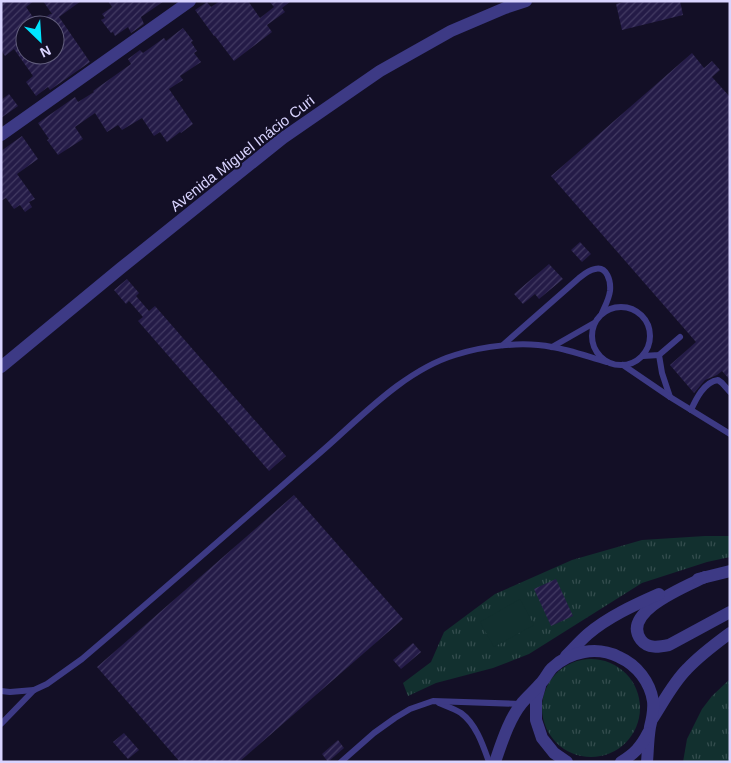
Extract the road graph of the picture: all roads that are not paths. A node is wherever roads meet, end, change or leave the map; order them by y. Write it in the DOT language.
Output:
graph roads {
  1 [pos="526,1"];
  2 [pos="183,3"];
  3 [pos="1,135"];
  4 [pos="601,314"];
  5 [pos="595,322"];
  6 [pos="680,336"];
  7 [pos="503,346"];
  8 [pos="552,347"];
  9 [pos="659,355"];
  10 [pos="643,356"];
  11 [pos="606,362"];
  12 [pos="623,365"];
  13 [pos="1,368"];
  14 [pos="730,392"];
  15 [pos="670,397"];
  16 [pos="692,410"];
  17 [pos="730,434"];
  18 [pos="730,571"];
  19 [pos="705,577"];
  20 [pos="730,612"];
  21 [pos="730,632"];
  22 [pos="563,660"];
  23 [pos="542,682"];
  24 [pos="34,690"];
  25 [pos="1,691"];
  26 [pos="433,701"];
  27 [pos="521,704"];
  28 [pos="651,723"];
  29 [pos="1,724"];
  30 [pos="341,762"];
  31 [pos="489,762"];
  32 [pos="495,762"];
  33 [pos="567,762"];
  34 [pos="621,762"];
  35 [pos="647,762"];
  1 -- 13 [label="street, Avenida Miguel Inácio Curi"];
  2 -- 3 [label="street"];
  4 -- 5 [label="lane"];
  4 -- 7 [label="lane"];
  4 -- 10 [label="lane"];
  5 -- 8 [label="lane"];
  5 -- 11 [label="lane"];
  6 -- 9 [label="lane"];
  7 -- 8 [label="lane"];
  7 -- 24 [label="lane"];
  8 -- 11 [label="lane"];
  9 -- 10 [label="lane"];
  9 -- 15 [label="lane"];
  10 -- 12 [label="lane"];
  11 -- 12 [label="lane"];
  12 -- 15 [label="lane"];
  14 -- 16 [label="lane"];
  15 -- 16 [label="lane"];
  16 -- 17 [label="lane"];
  18 -- 19 [label="street"];
  19 -- 20 [label="street"];
  19 -- 22 [label="street"];
  21 -- 28 [label="street"];
  22 -- 23 [label="street"];
  22 -- 28 [label="street"];
  23 -- 27 [label="street"];
  23 -- 33 [label="street"];
  24 -- 25 [label="lane"];
  24 -- 29 [label="lane"];
  26 -- 27 [label="lane"];
  26 -- 30 [label="lane"];
  26 -- 31 [label="lane"];
  27 -- 32 [label="street"];
  28 -- 34 [label="street"];
  28 -- 35 [label="street"];
}
